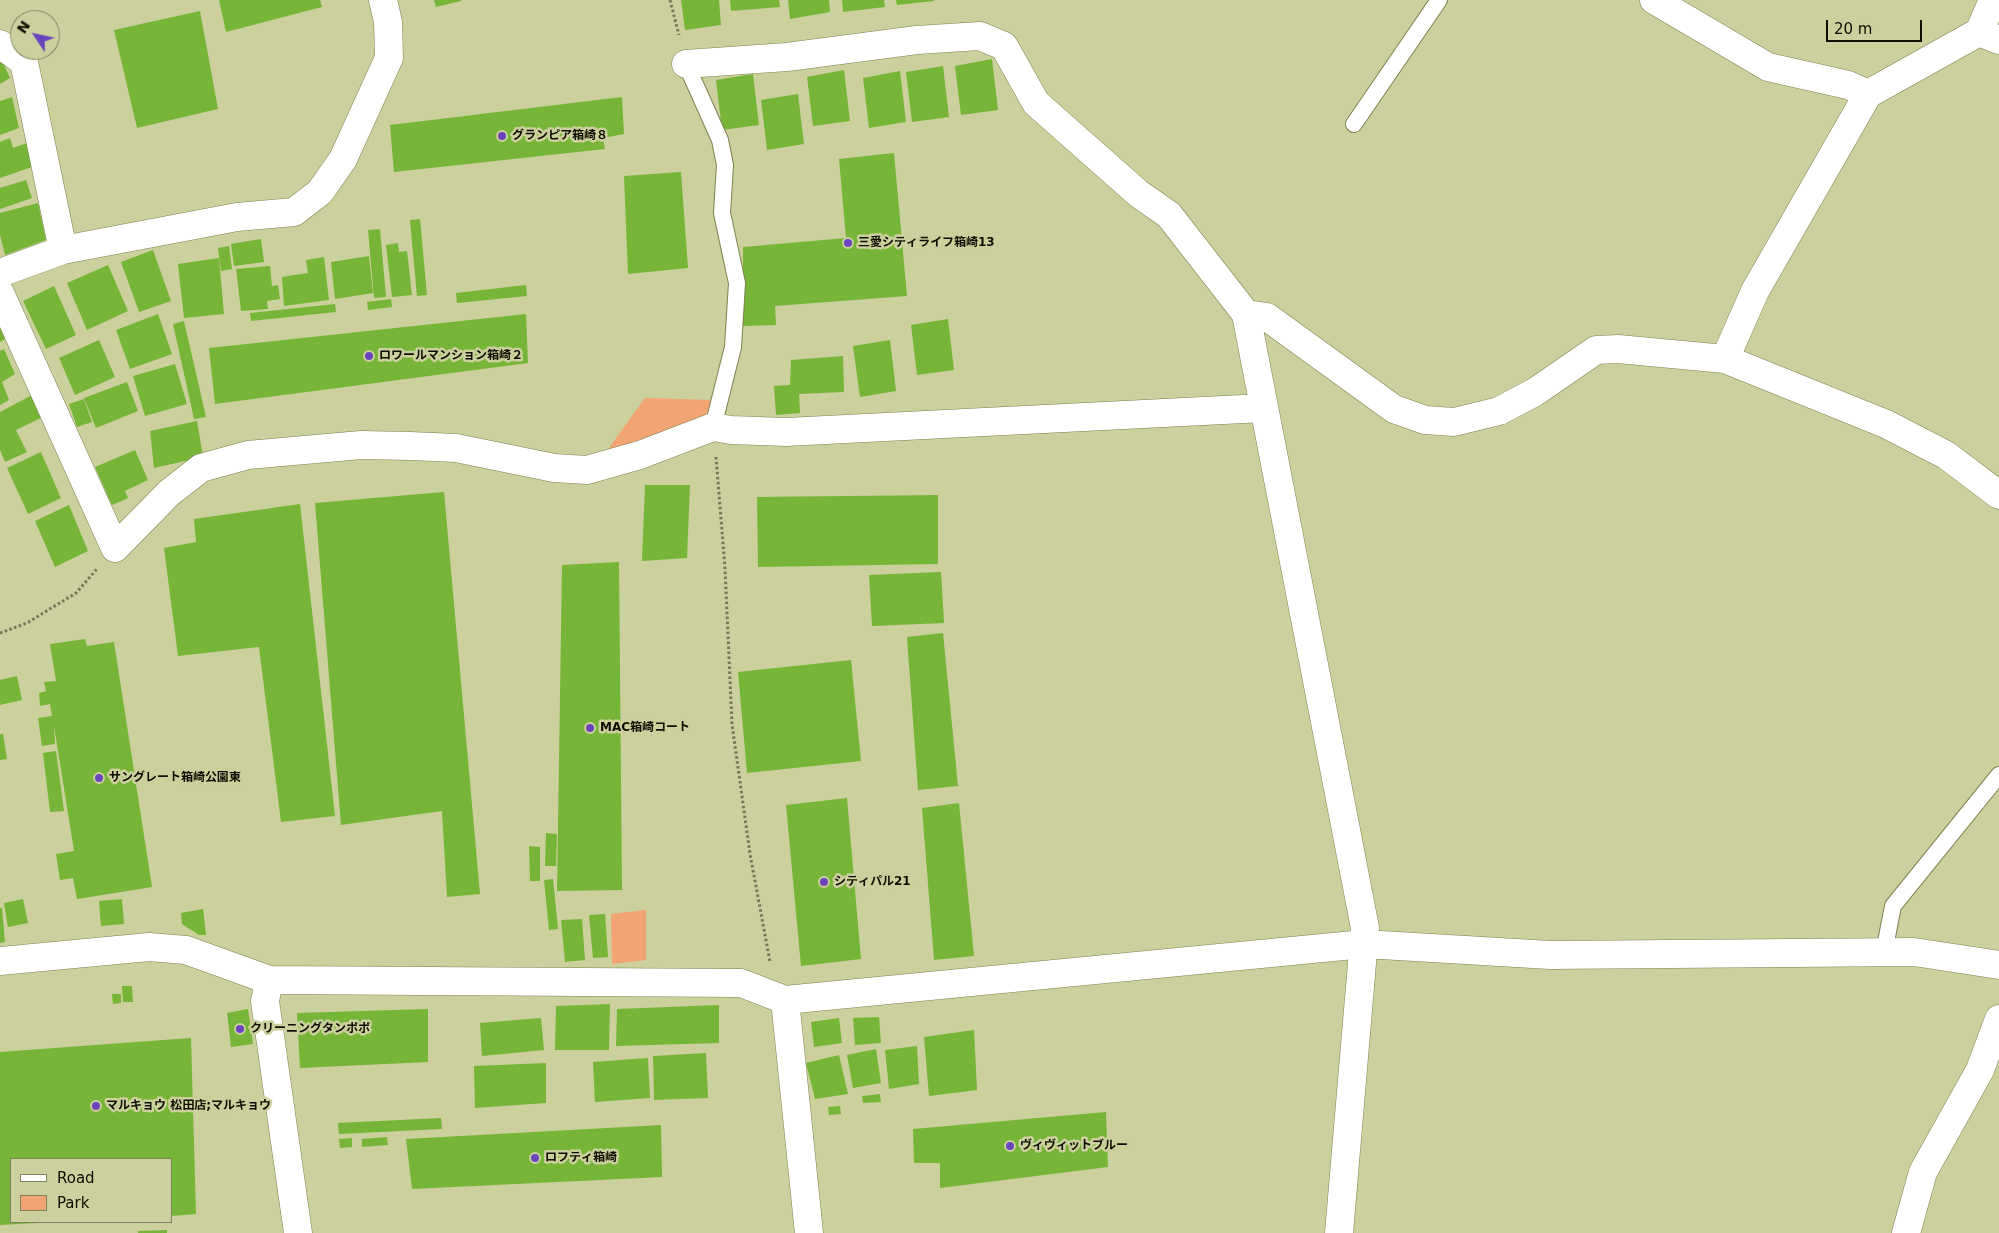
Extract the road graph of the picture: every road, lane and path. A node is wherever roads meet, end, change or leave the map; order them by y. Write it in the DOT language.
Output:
graph roads {
  1 [pos="384,0"];
  2 [pos="670,0"];
  3 [pos="1439,0"];
  4 [pos="1654,0"];
  5 [pos="1992,0"];
  6 [pos="1989,36"];
  7 [pos="0,44"];
  8 [pos="686,64"];
  9 [pos="1868,94"];
  10 [pos="1354,124"];
  11 [pos="63,250"];
  12 [pos="0,274"];
  13 [pos="0,292"];
  14 [pos="1246,314"];
  15 [pos="1725,359"];
  16 [pos="1263,408"];
  17 [pos="713,427"];
  18 [pos="1999,494"];
  19 [pos="115,548"];
  20 [pos="0,633"];
  21 [pos="1999,775"];
  22 [pos="1364,944"];
  23 [pos="1884,952"];
  24 [pos="0,961"];
  25 [pos="1999,965"];
  26 [pos="269,980"];
  27 [pos="785,1000"];
  28 [pos="1999,1019"];
  29 [pos="298,1233"];
  30 [pos="809,1233"];
  31 [pos="1339,1233"];
  32 [pos="1906,1233"];
  1 -- 11 [label="street"];
  2 -- 8 [label="path"];
  3 -- 10 [label="lane"];
  4 -- 9 [label="street"];
  5 -- 6 [label="street"];
  6 -- 9 [label="street"];
  7 -- 11 [label="street"];
  8 -- 14 [label="street"];
  8 -- 17 [label="lane"];
  9 -- 15 [label="street"];
  11 -- 12 [label="street"];
  13 -- 19 [label="street"];
  14 -- 15 [label="street"];
  14 -- 16 [label="street"];
  15 -- 18 [label="street"];
  16 -- 17 [label="street"];
  16 -- 22 [label="street"];
  17 -- 19 [label="street"];
  17 -- 27 [label="path"];
  19 -- 20 [label="path"];
  21 -- 23 [label="lane"];
  22 -- 23 [label="street"];
  22 -- 27 [label="street"];
  22 -- 31 [label="street"];
  23 -- 25 [label="street"];
  24 -- 26 [label="street"];
  26 -- 27 [label="street"];
  26 -- 29 [label="street"];
  27 -- 30 [label="street"];
  28 -- 32 [label="street"];
}
